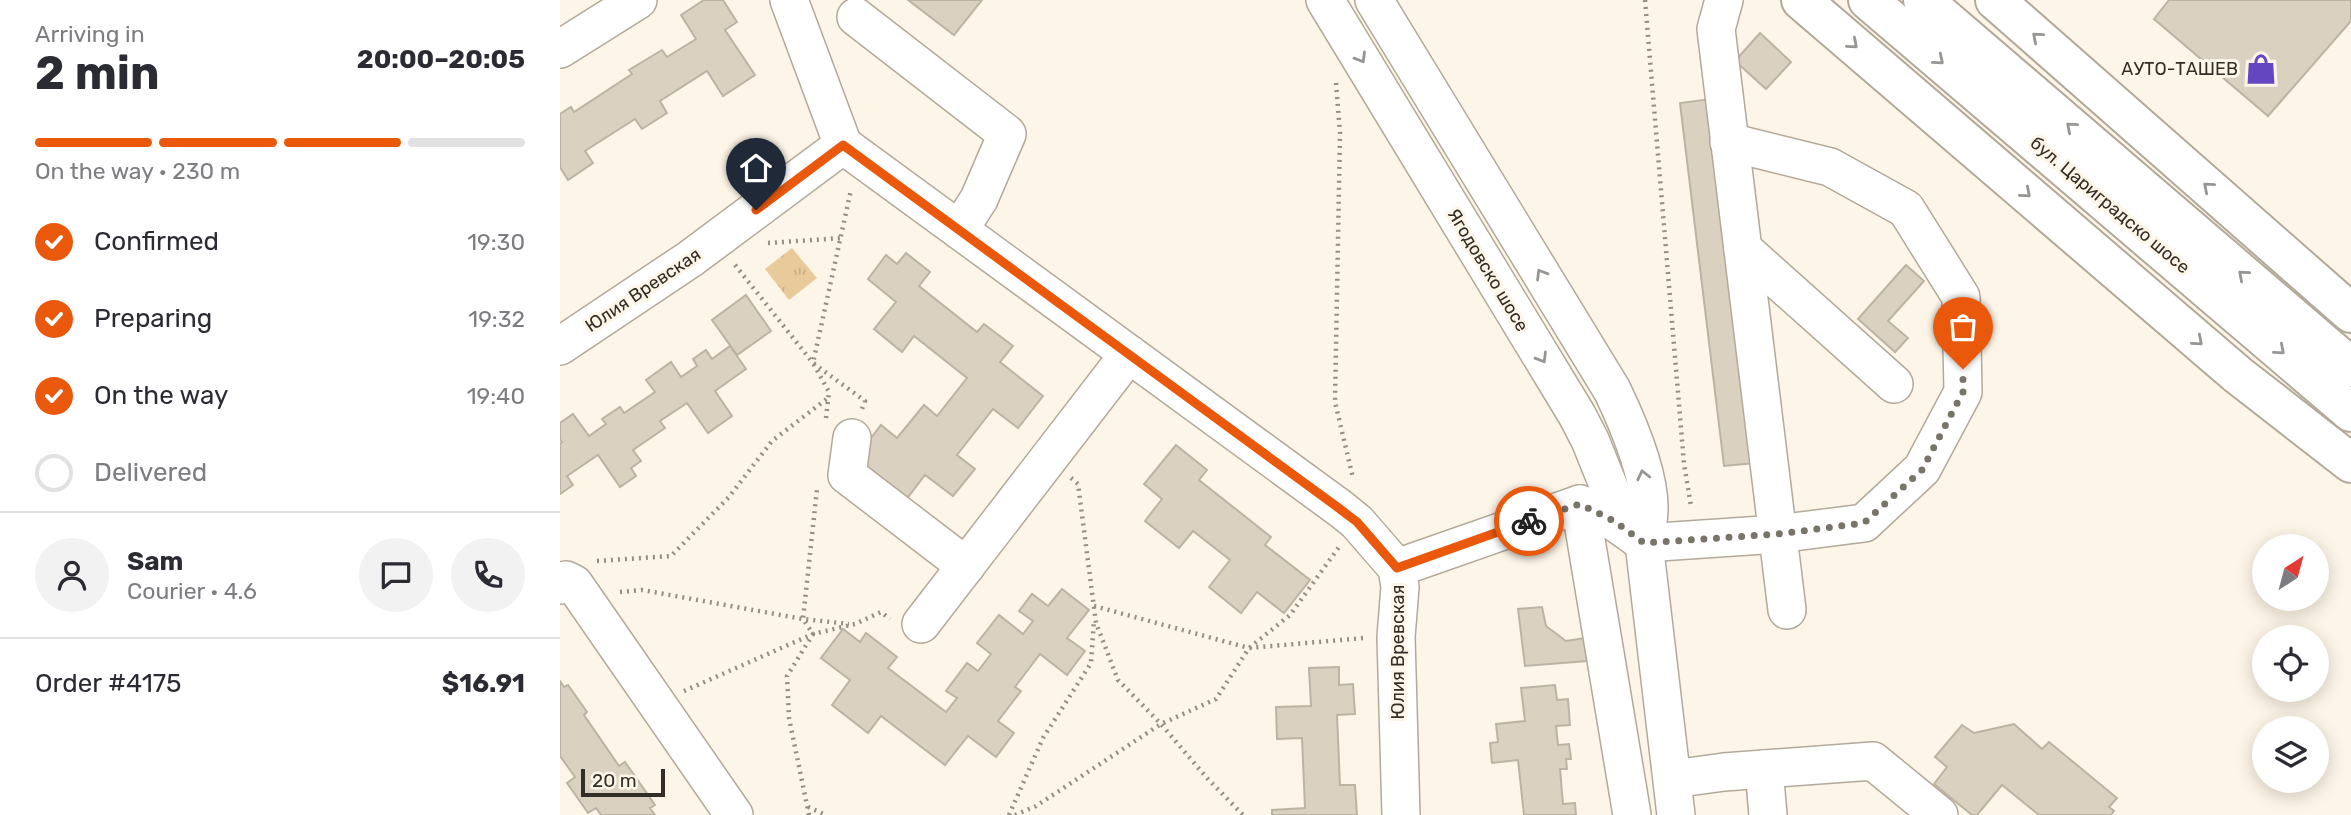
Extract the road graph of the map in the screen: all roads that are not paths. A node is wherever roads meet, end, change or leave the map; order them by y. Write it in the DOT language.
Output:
graph roads {
  1 [pos="638,0"];
  2 [pos="789,0"];
  3 [pos="1325,0"];
  4 [pos="1374,0"];
  5 [pos="1724,0"];
  6 [pos="1801,0"];
  7 [pos="1868,0"];
  8 [pos="1923,0"];
  9 [pos="1995,0"];
  10 [pos="856,17"];
  11 [pos="560,49"];
  12 [pos="1729,142"];
  13 [pos="843,145"];
  14 [pos="959,230"];
  15 [pos="1742,249"];
  16 [pos="2351,313"];
  17 [pos="560,346"];
  18 [pos="1129,354"];
  19 [pos="2351,368"];
  20 [pos="1894,384"];
  21 [pos="2351,412"];
  22 [pos="852,438"];
  23 [pos="2351,463"];
  24 [pos="1580,504"];
  25 [pos="1778,534"];
  26 [pos="1644,543"];
  27 [pos="966,566"];
  28 [pos="1397,568"];
  29 [pos="570,587"];
  30 [pos="1787,610"];
  31 [pos="921,624"];
  32 [pos="1764,769"];
  33 [pos="1673,779"];
  34 [pos="734,815"];
  35 [pos="1401,815"];
  36 [pos="1632,815"];
  37 [pos="1676,815"];
  38 [pos="1768,815"];
  39 [pos="1939,815"];
  1 -- 11 [label="street"];
  2 -- 13 [label="street"];
  3 -- 26 [label="street, Ягодовско шосе, one-way"];
  26 -- 4 [label="street, Ягодовско шосе, one-way"];
  5 -- 12 [label="street"];
  6 -- 23 [label="main road, one-way"];
  7 -- 21 [label="main road, бул. Цариградско шосе, one-way"];
  19 -- 8 [label="main road, бул. Цариградско шосе, one-way"];
  16 -- 9 [label="main road, one-way"];
  10 -- 14 [label="street"];
  12 -- 15 [label="street"];
  12 -- 25 [label="street"];
  13 -- 14 [label="street, Юлия Вревская"];
  13 -- 17 [label="street, Юлия Вревская"];
  14 -- 18 [label="street, Юлия Вревская"];
  15 -- 20 [label="street"];
  15 -- 25 [label="street"];
  18 -- 27 [label="street"];
  18 -- 28 [label="street, Юлия Вревская"];
  22 -- 27 [label="street"];
  24 -- 26 [label="street"];
  24 -- 28 [label="street"];
  24 -- 36 [label="street"];
  25 -- 26 [label="street"];
  25 -- 30 [label="street"];
  26 -- 33 [label="street, Ягодовско шосе"];
  27 -- 31 [label="street"];
  28 -- 35 [label="street, Юлия Вревская"];
  29 -- 34 [label="street"];
  32 -- 33 [label="street"];
  32 -- 38 [label="street"];
  32 -- 39 [label="street"];
  33 -- 37 [label="street, Ягодовско шосе"];
}
